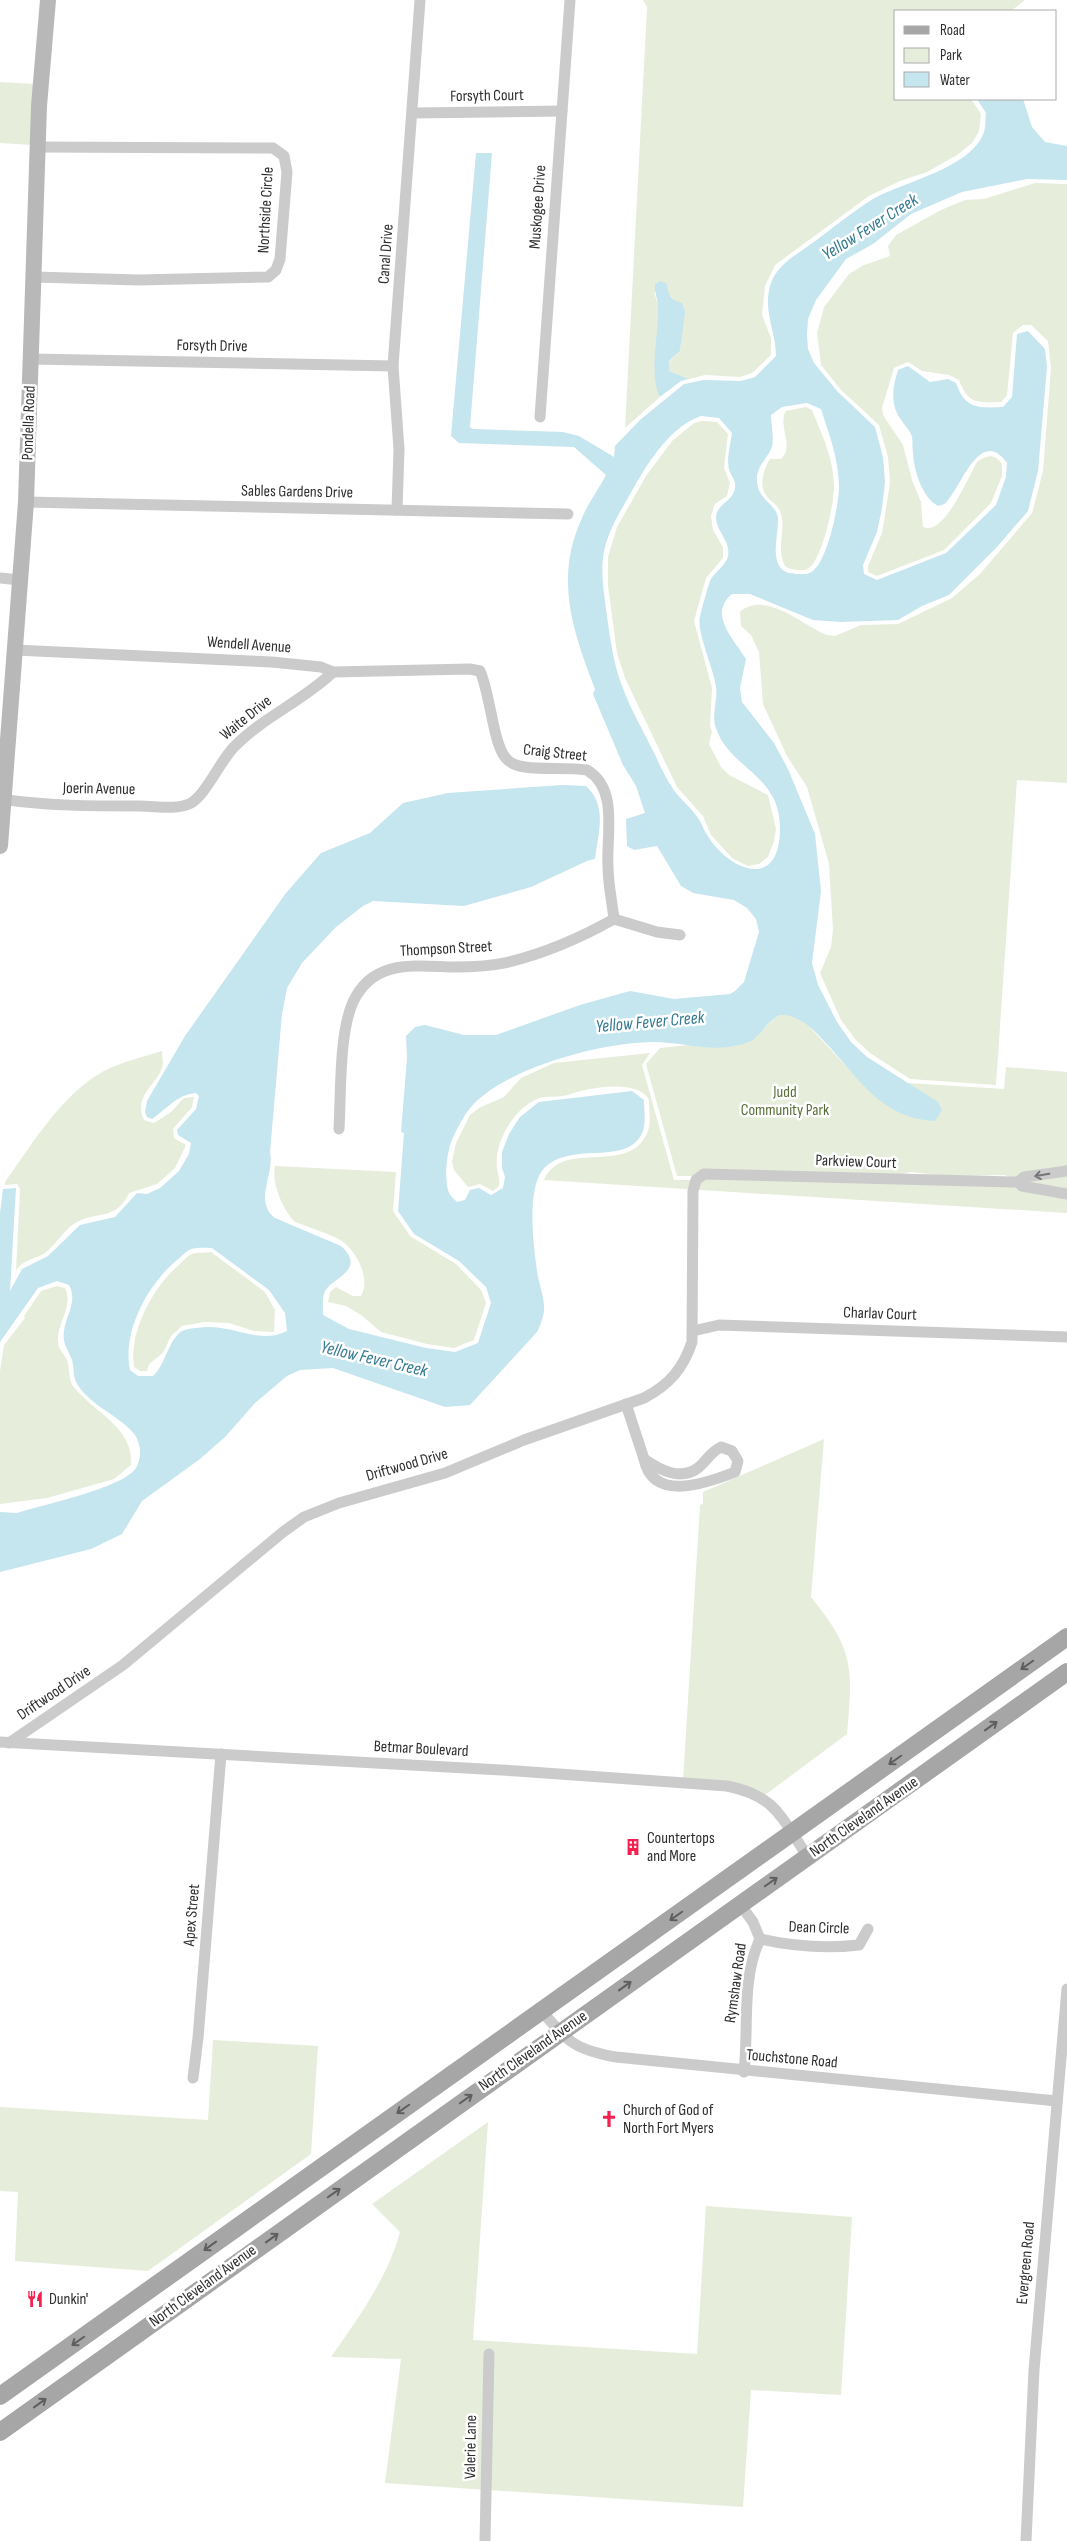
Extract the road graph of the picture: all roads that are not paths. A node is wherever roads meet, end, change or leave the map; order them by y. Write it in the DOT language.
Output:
graph roads {
  1 [pos="48,0"];
  2 [pos="420,0"];
  3 [pos="570,0"];
  4 [pos="562,111"];
  5 [pos="413,113"];
  6 [pos="38,147"];
  7 [pos="34,277"];
  8 [pos="31,359"];
  9 [pos="393,366"];
  10 [pos="540,417"];
  11 [pos="26,502"];
  12 [pos="397,510"];
  13 [pos="568,514"];
  14 [pos="0,578"];
  15 [pos="20,580"];
  16 [pos="15,650"];
  17 [pos="480,671"];
  18 [pos="334,672"];
  19 [pos="2,800"];
  20 [pos="192,802"];
  21 [pos="0,846"];
  22 [pos="614,919"];
  23 [pos="680,935"];
  24 [pos="339,1129"];
  25 [pos="1067,1170"];
  26 [pos="696,1180"];
  27 [pos="1018,1182"];
  28 [pos="1067,1194"];
  29 [pos="693,1331"];
  30 [pos="1067,1337"];
  31 [pos="626,1404"];
  32 [pos="644,1459"];
  33 [pos="694,1470"];
  34 [pos="699,1482"];
  35 [pos="1067,1637"];
  36 [pos="1067,1672"];
  37 [pos="936,1730"];
  38 [pos="4,1742"];
  39 [pos="221,1754"];
  40 [pos="951,1754"];
  41 [pos="792,1833"];
  42 [pos="808,1856"];
  43 [pos="740,1904"];
  44 [pos="868,1929"];
  45 [pos="760,1939"];
  46 [pos="1067,1989"];
  47 [pos="542,2011"];
  48 [pos="559,2032"];
  49 [pos="744,2072"];
  50 [pos="192,2078"];
  51 [pos="1057,2101"];
  52 [pos="489,2354"];
  53 [pos="0,2396"];
  54 [pos="0,2432"];
  55 [pos="485,2541"];
  56 [pos="1026,2541"];
  1 -- 6 [label="main road, Pondella Road"];
  2 -- 5 [label="street, Canal Drive"];
  3 -- 4 [label="street, Muskogee Drive"];
  4 -- 5 [label="street, Forsyth Court"];
  4 -- 10 [label="street, Muskogee Drive"];
  5 -- 9 [label="street, Canal Drive"];
  6 -- 7 [label="main road, Pondella Road"];
  6 -- 7 [label="street, Northside Circle"];
  7 -- 8 [label="main road, Pondella Road"];
  8 -- 9 [label="street, Forsyth Drive"];
  8 -- 11 [label="main road, Pondella Road"];
  9 -- 12 [label="street, Canal Drive"];
  11 -- 12 [label="street, Sables Gardens Drive"];
  11 -- 15 [label="main road, Pondella Road"];
  12 -- 13 [label="street, Sables Gardens Drive"];
  14 -- 15 [label="street"];
  15 -- 16 [label="main road, Pondella Road"];
  16 -- 18 [label="street, Wendell Avenue"];
  16 -- 19 [label="main road, Pondella Road"];
  17 -- 18 [label="street, Wendell Avenue"];
  17 -- 22 [label="street, Craig Street"];
  18 -- 20 [label="street, Waite Drive"];
  19 -- 20 [label="street, Joerin Avenue"];
  19 -- 21 [label="main road, Pondella Road"];
  22 -- 23 [label="street"];
  22 -- 24 [label="street, Thompson Street"];
  25 -- 27 [label="street, Parkview Court, one-way"];
  26 -- 27 [label="street, Parkview Court"];
  26 -- 29 [label="street, Driftwood Drive"];
  27 -- 28 [label="street, Parkview Court"];
  29 -- 30 [label="street, Charlav Court"];
  29 -- 31 [label="street, Driftwood Drive"];
  31 -- 32 [label="street"];
  31 -- 38 [label="street, Driftwood Drive"];
  32 -- 33 [label="street"];
  32 -- 34 [label="street"];
  33 -- 34 [label="street"];
  33 -- 34 [label="street"];
  35 -- 37 [label="main road, North Cleveland Avenue, one-way"];
  40 -- 36 [label="main road, North Cleveland Avenue, one-way"];
  37 -- 40 [label="main road"];
  37 -- 41 [label="main road, North Cleveland Avenue, one-way"];
  38 -- 39 [label="street, Betmar Boulevard"];
  39 -- 41 [label="street, Betmar Boulevard"];
  39 -- 50 [label="street, Apex Street"];
  40 -- 42 [label="main road, North Cleveland Avenue"];
  41 -- 42 [label="street, Betmar Boulevard"];
  41 -- 47 [label="main road, North Cleveland Avenue, one-way"];
  43 -- 42 [label="main road, North Cleveland Avenue, one-way"];
  43 -- 45 [label="street, Rymshaw Road"];
  48 -- 43 [label="main road, North Cleveland Avenue, one-way"];
  44 -- 45 [label="street, Dean Circle"];
  45 -- 49 [label="street, Rymshaw Road"];
  46 -- 51 [label="street, Evergreen Road"];
  47 -- 48 [label="street, Touchstone Road"];
  47 -- 53 [label="main road, North Cleveland Avenue, one-way"];
  48 -- 49 [label="street, Touchstone Road"];
  54 -- 48 [label="main road, North Cleveland Avenue, one-way"];
  49 -- 51 [label="street, Touchstone Road"];
  51 -- 56 [label="street, Evergreen Road"];
  52 -- 55 [label="street, Valerie Lane"];
}
